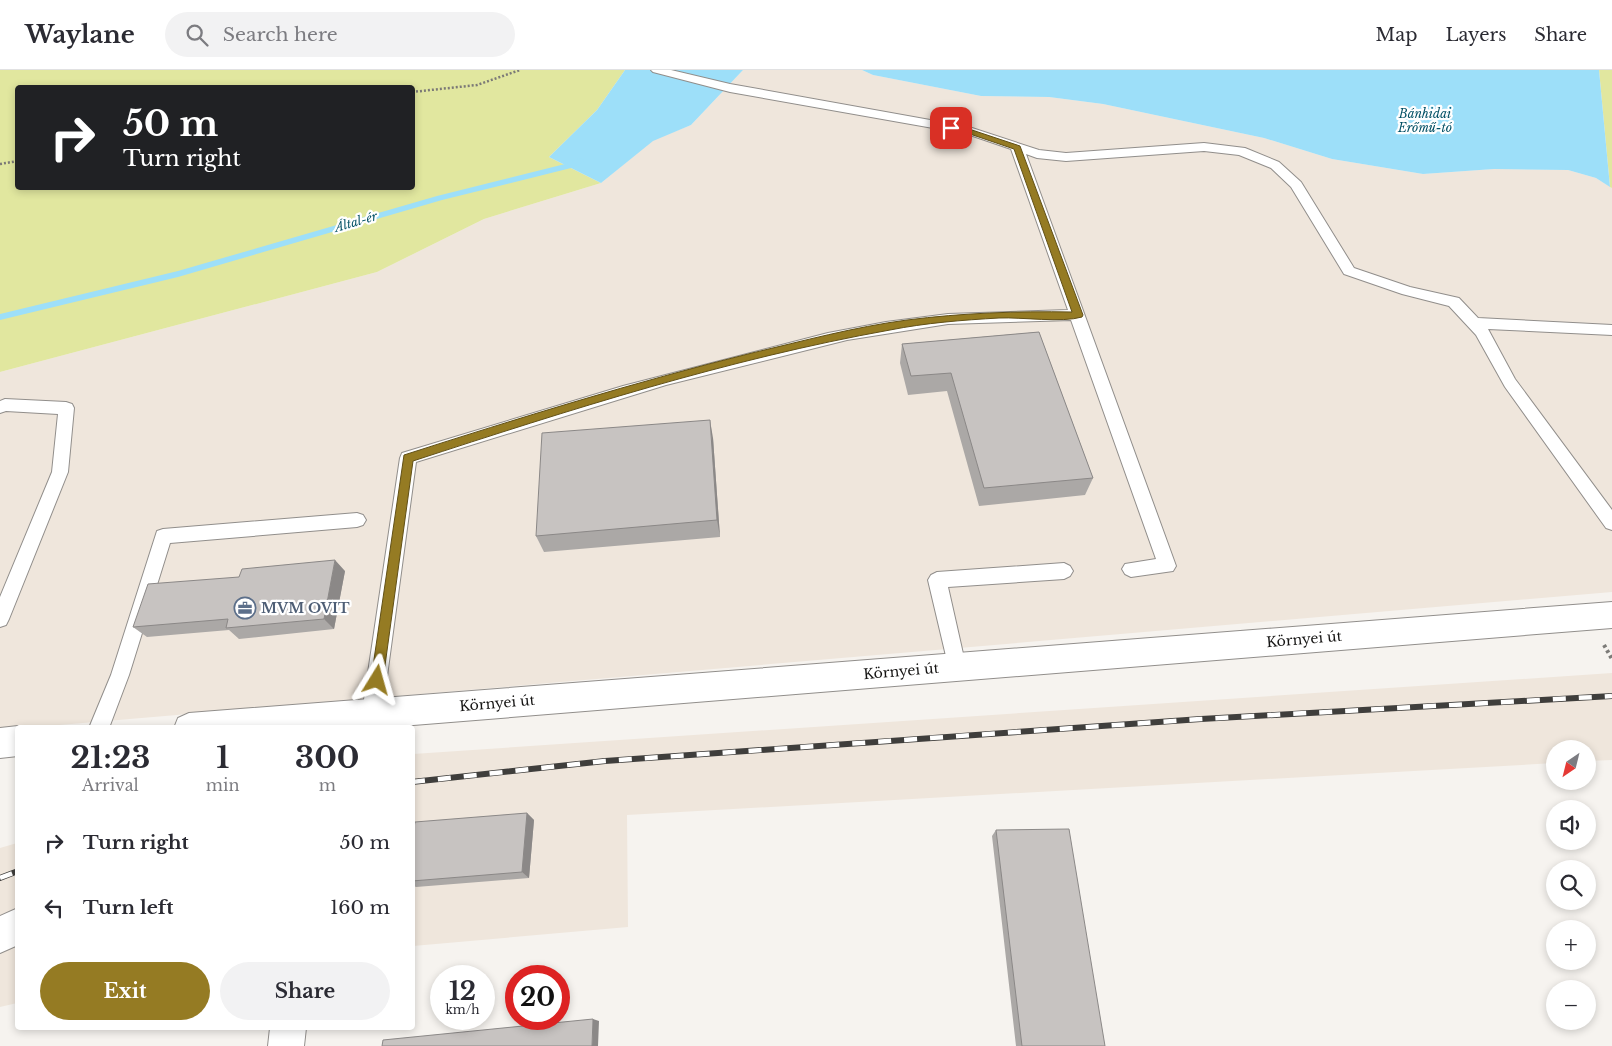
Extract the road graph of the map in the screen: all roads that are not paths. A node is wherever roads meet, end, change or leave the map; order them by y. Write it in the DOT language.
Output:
graph roads {
  1 [pos="657,70"];
  2 [pos="1017,148"];
  3 [pos="1078,315"];
  4 [pos="1474,323"];
  5 [pos="1612,330"];
  6 [pos="0,407"];
  7 [pos="356,520"];
  8 [pos="1612,523"];
  9 [pos="1131,569"];
  10 [pos="1064,571"];
  11 [pos="1612,615"];
  12 [pos="0,619"];
  13 [pos="957,667"];
  14 [pos="372,713"];
  15 [pos="101,725"];
  16 [pos="226,725"];
  17 [pos="15,741"];
  18 [pos="0,743"];
  19 [pos="15,927"];
  20 [pos="0,936"];
  21 [pos="288,1030"];
  22 [pos="286,1046"];
  1 -- 2 [label="lane"];
  2 -- 3 [label="lane"];
  2 -- 4 [label="lane"];
  3 -- 9 [label="lane"];
  3 -- 14 [label="lane"];
  4 -- 5 [label="lane"];
  4 -- 8 [label="lane"];
  6 -- 12 [label="lane"];
  7 -- 15 [label="lane"];
  10 -- 13 [label="lane"];
  11 -- 13 [label="street, Környei út"];
  13 -- 14 [label="street, Környei út"];
  14 -- 16 [label="street, Környei út"];
  17 -- 18 [label="street"];
  19 -- 20 [label="street"];
  21 -- 22 [label="street"];
}
